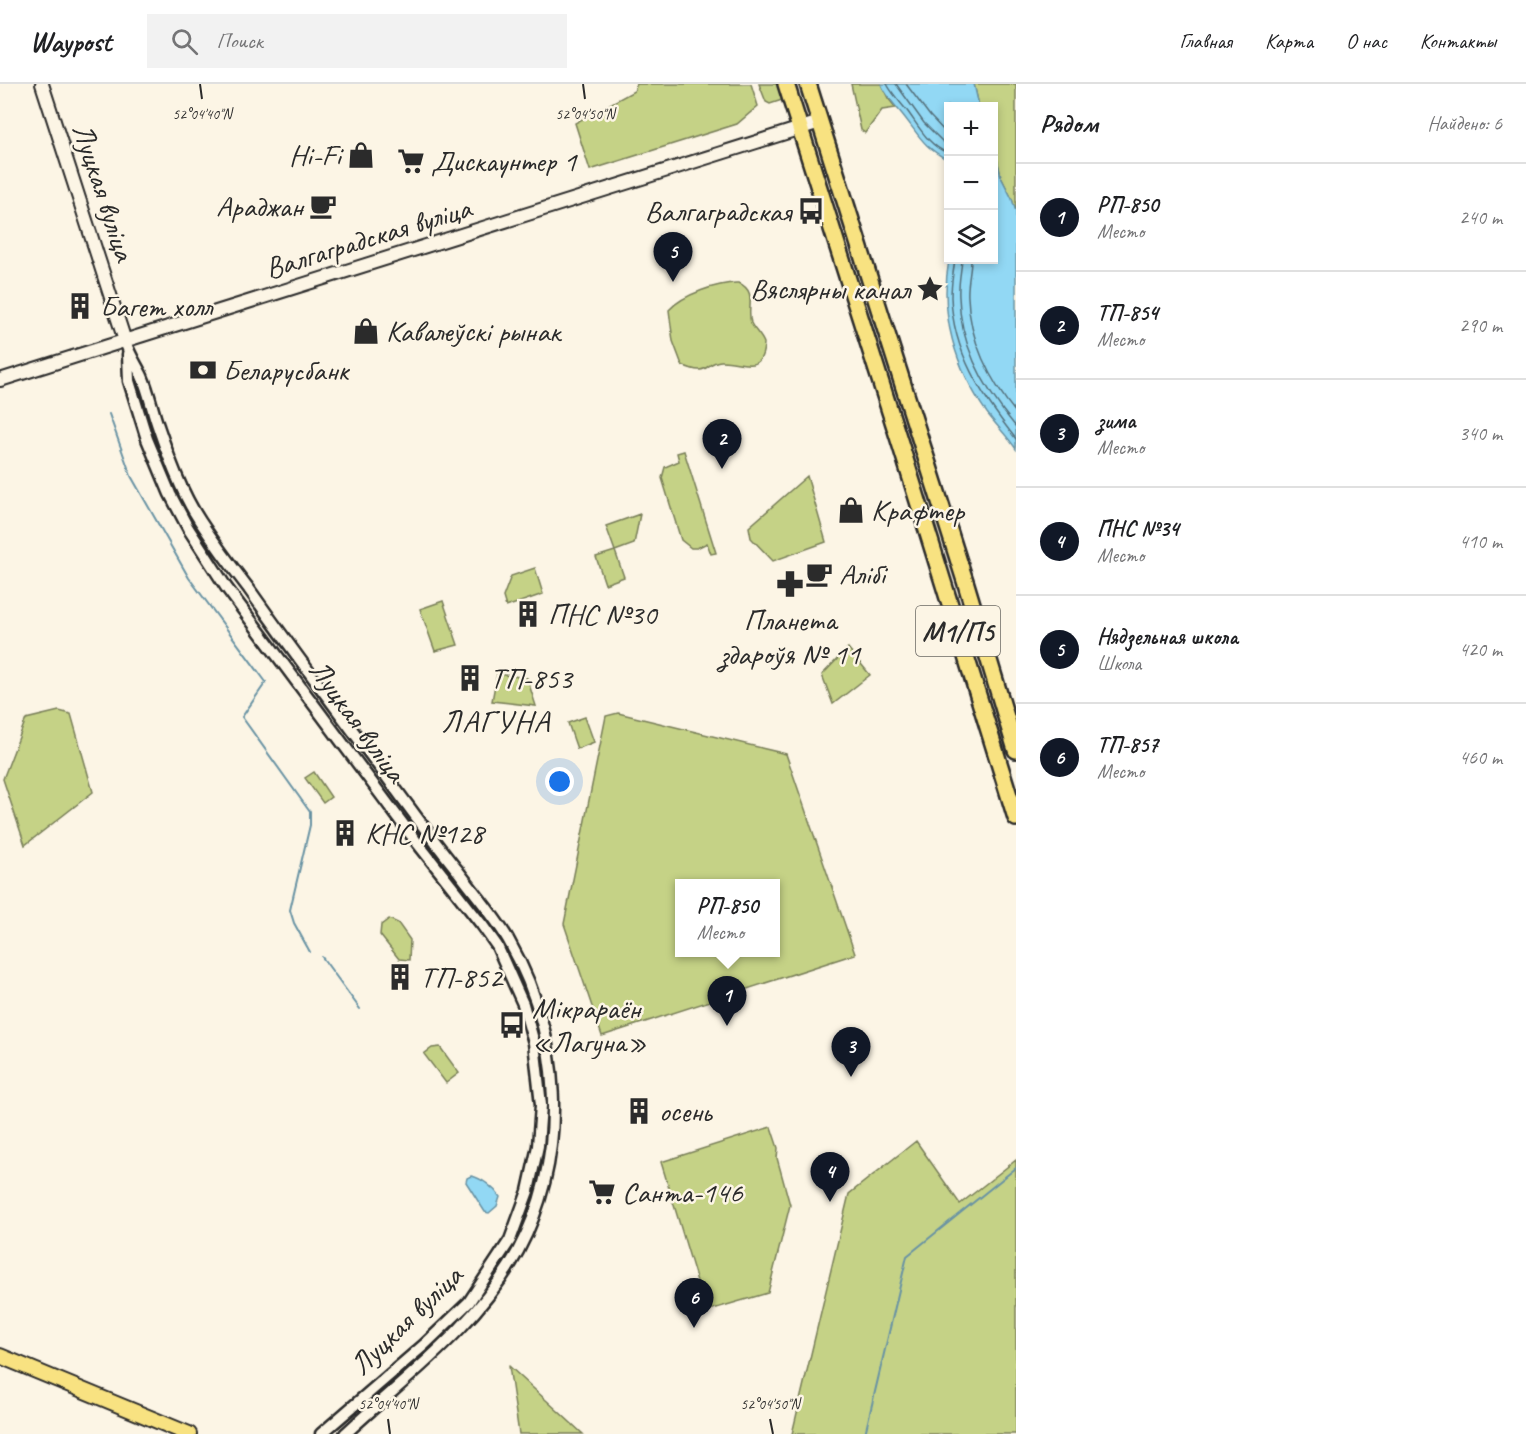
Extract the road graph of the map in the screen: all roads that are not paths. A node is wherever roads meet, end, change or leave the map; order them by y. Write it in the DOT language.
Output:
graph roads {
  1 [pos="42,84"];
  2 [pos="786,84"];
  3 [pos="808,84"];
  4 [pos="820,122"];
  5 [pos="799,128"];
  6 [pos="127,346"];
  7 [pos="0,380"];
  8 [pos="919,437"];
  9 [pos="900,443"];
  10 [pos="935,487"];
  11 [pos="916,493"];
  12 [pos="269,618"];
  13 [pos="257,627"];
  14 [pos="1016,750"];
  15 [pos="1016,818"];
  16 [pos="458,871"];
  17 [pos="445,880"];
  18 [pos="0,1356"];
  19 [pos="189,1433"];
  20 [pos="321,1434"];
  21 [pos="345,1434"];
  1 -- 6 [label="main road, Луцкая вуліца"];
  2 -- 5 [label="highway, М1/П5"];
  3 -- 4 [label="highway, М1/П5"];
  4 -- 5 [label="main road, Валгаградская вуліца"];
  4 -- 8 [label="highway, М1/П5"];
  5 -- 6 [label="main road, Валгаградская вуліца"];
  5 -- 9 [label="highway, М1/П5"];
  6 -- 7 [label="main road, Валгаградская вуліца"];
  6 -- 12 [label="street, Луцкая вуліца"];
  6 -- 13 [label="street, Луцкая вуліца"];
  8 -- 9 [label="highway"];
  8 -- 10 [label="highway, М1/П5"];
  9 -- 11 [label="highway, М1/П5"];
  10 -- 11 [label="highway"];
  10 -- 14 [label="highway, М1/П5"];
  11 -- 15 [label="highway, М1/П5"];
  12 -- 13 [label="street"];
  12 -- 16 [label="street, Луцкая вуліца"];
  13 -- 17 [label="street, Луцкая вуліца"];
  16 -- 17 [label="street"];
  16 -- 21 [label="street, Луцкая вуліца"];
  17 -- 20 [label="street, Луцкая вуліца"];
  18 -- 19 [label="main road"];
}
